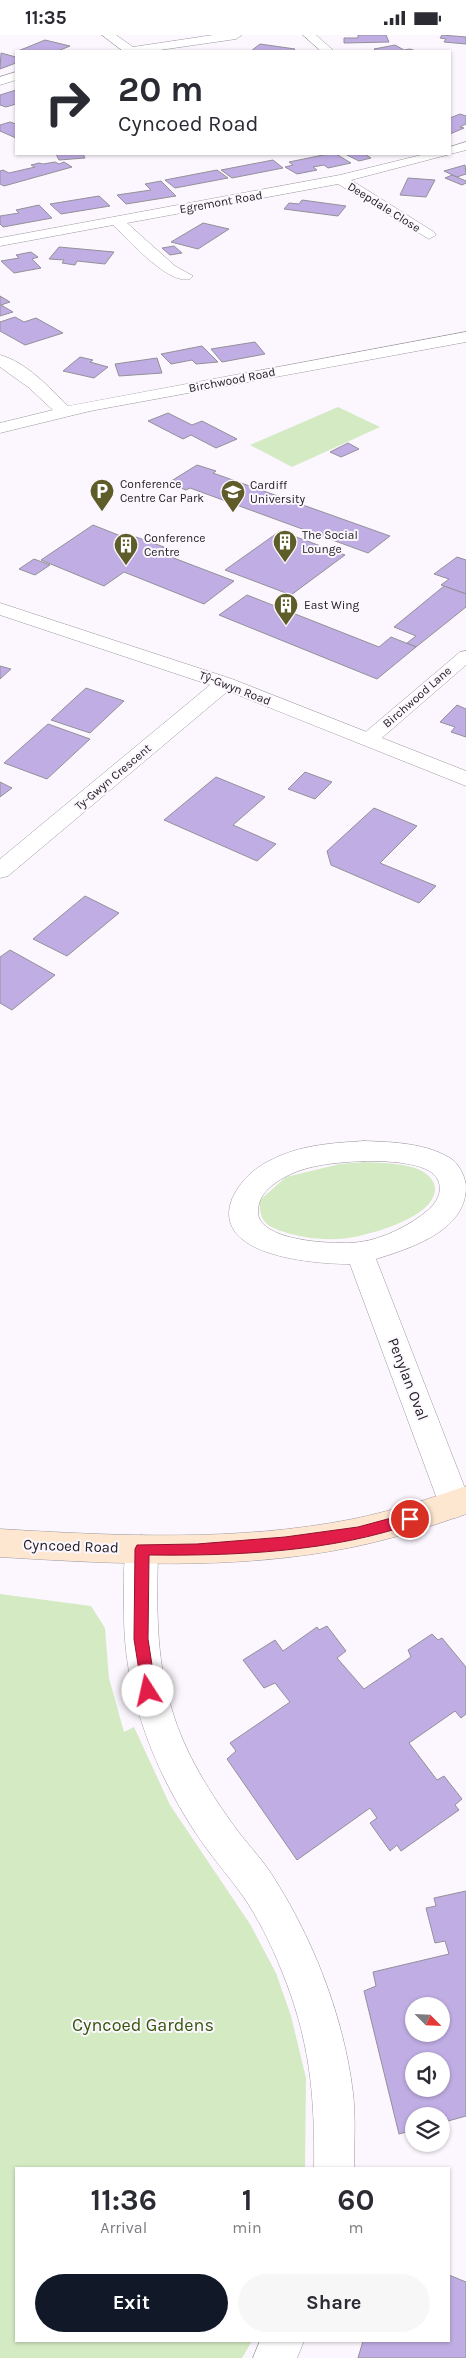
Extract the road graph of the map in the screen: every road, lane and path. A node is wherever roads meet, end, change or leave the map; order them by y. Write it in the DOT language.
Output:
graph roads {
  1 [pos="108,35"];
  2 [pos="236,35"];
  3 [pos="309,35"];
  4 [pos="130,50"];
  5 [pos="138,50"];
  6 [pos="327,50"];
  7 [pos="15,76"];
  8 [pos="0,81"];
  9 [pos="466,146"];
  10 [pos="451,151"];
  11 [pos="436,155"];
  12 [pos="340,179"];
  13 [pos="117,221"];
  14 [pos="428,235"];
  15 [pos="0,243"];
  16 [pos="185,276"];
  17 [pos="466,337"];
  18 [pos="0,360"];
  19 [pos="64,412"];
  20 [pos="0,429"];
  21 [pos="0,609"];
  22 [pos="466,656"];
  23 [pos="225,683"];
  24 [pos="368,739"];
  25 [pos="466,779"];
  26 [pos="0,871"];
  27 [pos="360,1253"];
  28 [pos="461,1502"];
  29 [pos="0,1543"];
  30 [pos="142,1549"];
  31 [pos="334,2167"];
  32 [pos="282,2342"];
  33 [pos="274,2358"];
  1 -- 4 [label="street"];
  2 -- 5 [label="street"];
  3 -- 6 [label="street"];
  7 -- 8 [label="street"];
  9 -- 10 [label="street"];
  11 -- 12 [label="street, Egremont Road"];
  12 -- 13 [label="street, Egremont Road"];
  12 -- 14 [label="street, Deepdale Close"];
  13 -- 15 [label="street, Egremont Road"];
  13 -- 16 [label="street"];
  17 -- 19 [label="street, Birchwood Road"];
  18 -- 19 [label="street"];
  19 -- 20 [label="street, Birchwood Road"];
  21 -- 23 [label="street, Tŷ-Gwyn Road"];
  22 -- 24 [label="lane, Birchwood Lane"];
  23 -- 24 [label="street, Tŷ-Gwyn Road"];
  23 -- 26 [label="street, Ty-Gwyn Crescent"];
  24 -- 25 [label="street, Tŷ-Gwyn Road"];
  27 -- 27 [label="street"];
  27 -- 28 [label="street, Penylan Oval"];
  28 -- 30 [label="street, Cyncoed Road"];
  29 -- 30 [label="street, Cyncoed Road"];
  30 -- 31 [label="street"];
  32 -- 33 [label="street"];
}
